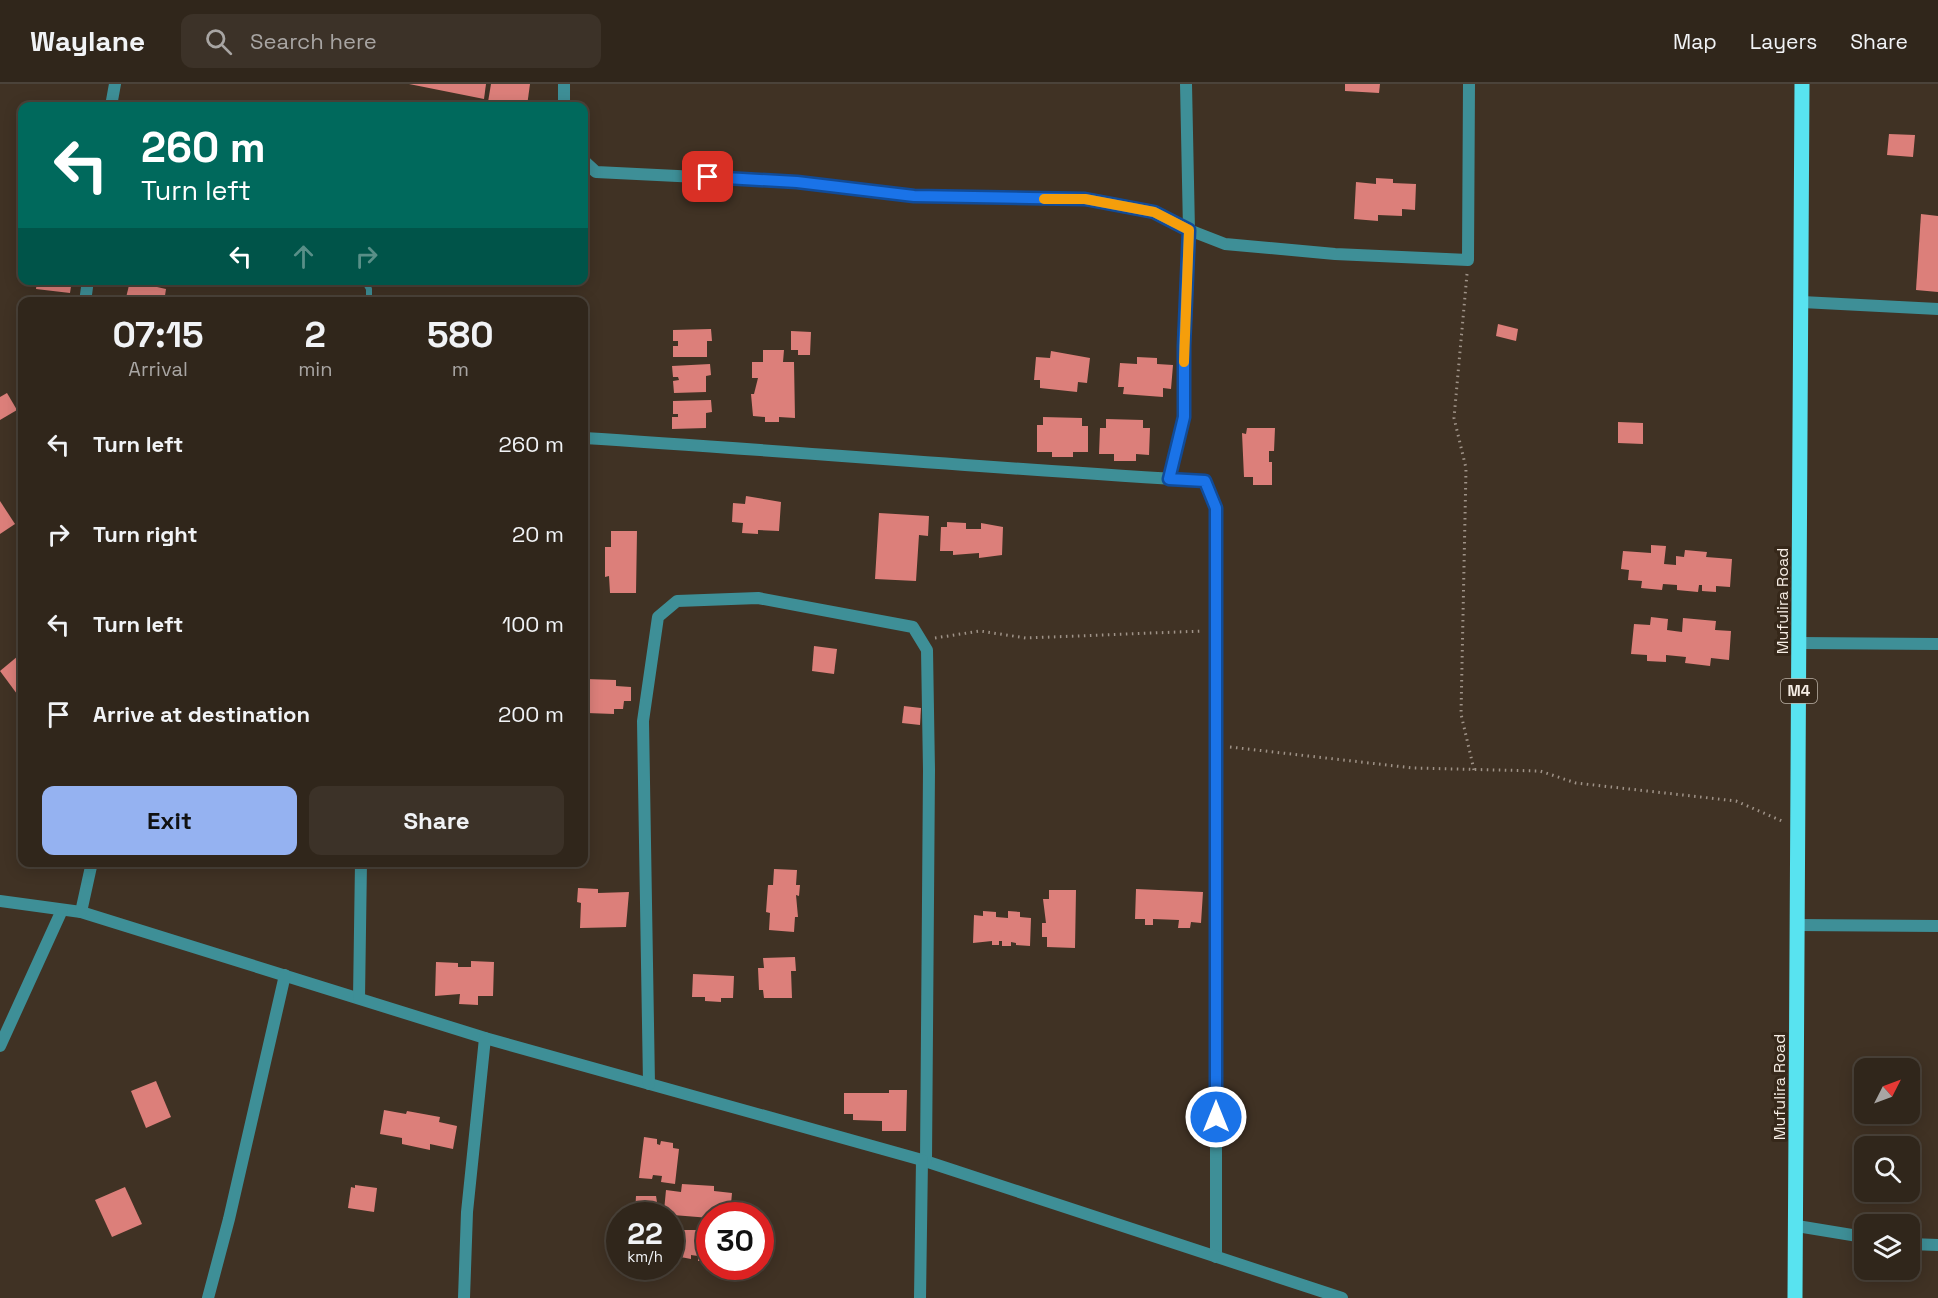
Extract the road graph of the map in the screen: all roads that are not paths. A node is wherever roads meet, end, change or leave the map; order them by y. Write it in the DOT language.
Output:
graph roads {
  1 [pos="115,84"];
  2 [pos="564,84"];
  3 [pos="1186,84"];
  4 [pos="1469,84"];
  5 [pos="1802,84"];
  6 [pos="112,102"];
  7 [pos="564,102"];
  8 [pos="588,165"];
  9 [pos="1189,230"];
  10 [pos="1802,302"];
  11 [pos="1938,309"];
  12 [pos="588,438"];
  13 [pos="1169,479"];
  14 [pos="1799,643"];
  15 [pos="1938,644"];
  16 [pos="92,867"];
  17 [pos="362,867"];
  18 [pos="0,901"];
  19 [pos="62,910"];
  20 [pos="81,912"];
  21 [pos="1797,925"];
  22 [pos="1938,926"];
  23 [pos="285,975"];
  24 [pos="359,998"];
  25 [pos="484,1038"];
  26 [pos="0,1046"];
  27 [pos="649,1084"];
  28 [pos="924,1161"];
  29 [pos="1797,1226"];
  30 [pos="1854,1235"];
  31 [pos="1920,1244"];
  32 [pos="1938,1245"];
  33 [pos="1216,1257"];
  34 [pos="208,1298"];
  35 [pos="464,1298"];
  36 [pos="920,1298"];
  37 [pos="1342,1298"];
  38 [pos="1795,1298"];
  1 -- 6 [label="street"];
  2 -- 7 [label="street"];
  3 -- 9 [label="street"];
  4 -- 9 [label="street"];
  5 -- 10 [label="main road, Mufulira Road / M4"];
  8 -- 9 [label="street"];
  9 -- 13 [label="street"];
  10 -- 11 [label="street"];
  10 -- 14 [label="main road, Mufulira Road / M4"];
  12 -- 13 [label="street"];
  13 -- 33 [label="street"];
  14 -- 15 [label="street"];
  14 -- 21 [label="main road, Mufulira Road / M4"];
  16 -- 20 [label="street"];
  17 -- 24 [label="street"];
  18 -- 19 [label="street"];
  19 -- 20 [label="street"];
  19 -- 26 [label="street"];
  20 -- 23 [label="street"];
  21 -- 22 [label="street"];
  21 -- 29 [label="main road, Mufulira Road / M4"];
  23 -- 24 [label="street"];
  23 -- 34 [label="street"];
  24 -- 25 [label="street"];
  25 -- 27 [label="street"];
  25 -- 35 [label="street"];
  27 -- 28 [label="street"];
  27 -- 28 [label="street"];
  28 -- 33 [label="street"];
  28 -- 36 [label="street"];
  29 -- 30 [label="street"];
  29 -- 38 [label="main road, Mufulira Road / M4"];
  31 -- 32 [label="street"];
  33 -- 37 [label="street"];
}
